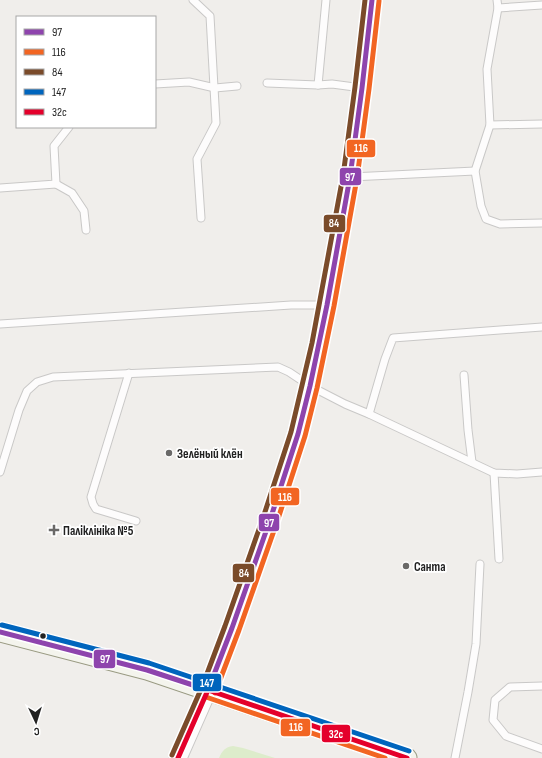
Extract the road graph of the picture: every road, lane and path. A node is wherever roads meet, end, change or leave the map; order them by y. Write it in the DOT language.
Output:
graph roads {
  1 [pos="193,0"];
  2 [pos="326,0"];
  3 [pos="372,0"];
  4 [pos="497,0"];
  5 [pos="542,5"];
  6 [pos="498,8"];
  7 [pos="267,83"];
  8 [pos="156,84"];
  9 [pos="318,85"];
  10 [pos="237,86"];
  11 [pos="215,88"];
  12 [pos="362,88"];
  13 [pos="542,124"];
  14 [pos="490,125"];
  15 [pos="67,128"];
  16 [pos="474,171"];
  17 [pos="350,177"];
  18 [pos="56,184"];
  19 [pos="0,188"];
  20 [pos="201,218"];
  21 [pos="542,223"];
  22 [pos="86,230"];
  23 [pos="327,305"];
  24 [pos="0,324"];
  25 [pos="542,327"];
  26 [pos="129,373"];
  27 [pos="464,375"];
  28 [pos="310,386"];
  29 [pos="369,414"];
  30 [pos="472,462"];
  31 [pos="0,472"];
  32 [pos="542,472"];
  33 [pos="494,473"];
  34 [pos="136,521"];
  35 [pos="499,559"];
  36 [pos="480,564"];
  37 [pos="0,632"];
  38 [pos="542,686"];
  39 [pos="208,690"];
  40 [pos="542,749"];
  41 [pos="178,758"];
  42 [pos="407,758"];
  43 [pos="455,758"];
  1 -- 11 [label="lane"];
  2 -- 9 [label="lane"];
  3 -- 12 [label="street"];
  4 -- 6 [label="lane"];
  5 -- 6 [label="lane"];
  6 -- 14 [label="lane"];
  7 -- 9 [label="lane"];
  8 -- 11 [label="lane"];
  9 -- 12 [label="lane"];
  10 -- 11 [label="lane"];
  11 -- 20 [label="lane"];
  12 -- 17 [label="street"];
  13 -- 14 [label="lane"];
  14 -- 16 [label="lane"];
  15 -- 18 [label="lane"];
  16 -- 17 [label="lane"];
  16 -- 21 [label="lane"];
  17 -- 23 [label="street"];
  18 -- 19 [label="lane"];
  18 -- 22 [label="lane"];
  23 -- 24 [label="lane"];
  23 -- 28 [label="street"];
  25 -- 29 [label="lane"];
  26 -- 28 [label="lane"];
  26 -- 31 [label="lane"];
  26 -- 34 [label="lane"];
  27 -- 30 [label="lane"];
  28 -- 29 [label="lane"];
  28 -- 39 [label="street"];
  29 -- 30 [label="lane"];
  30 -- 33 [label="lane"];
  32 -- 33 [label="lane"];
  33 -- 35 [label="lane"];
  36 -- 43 [label="lane"];
  37 -- 39 [label="main road"];
  38 -- 40 [label="lane"];
  39 -- 41 [label="street"];
  39 -- 42 [label="main road"];
}
